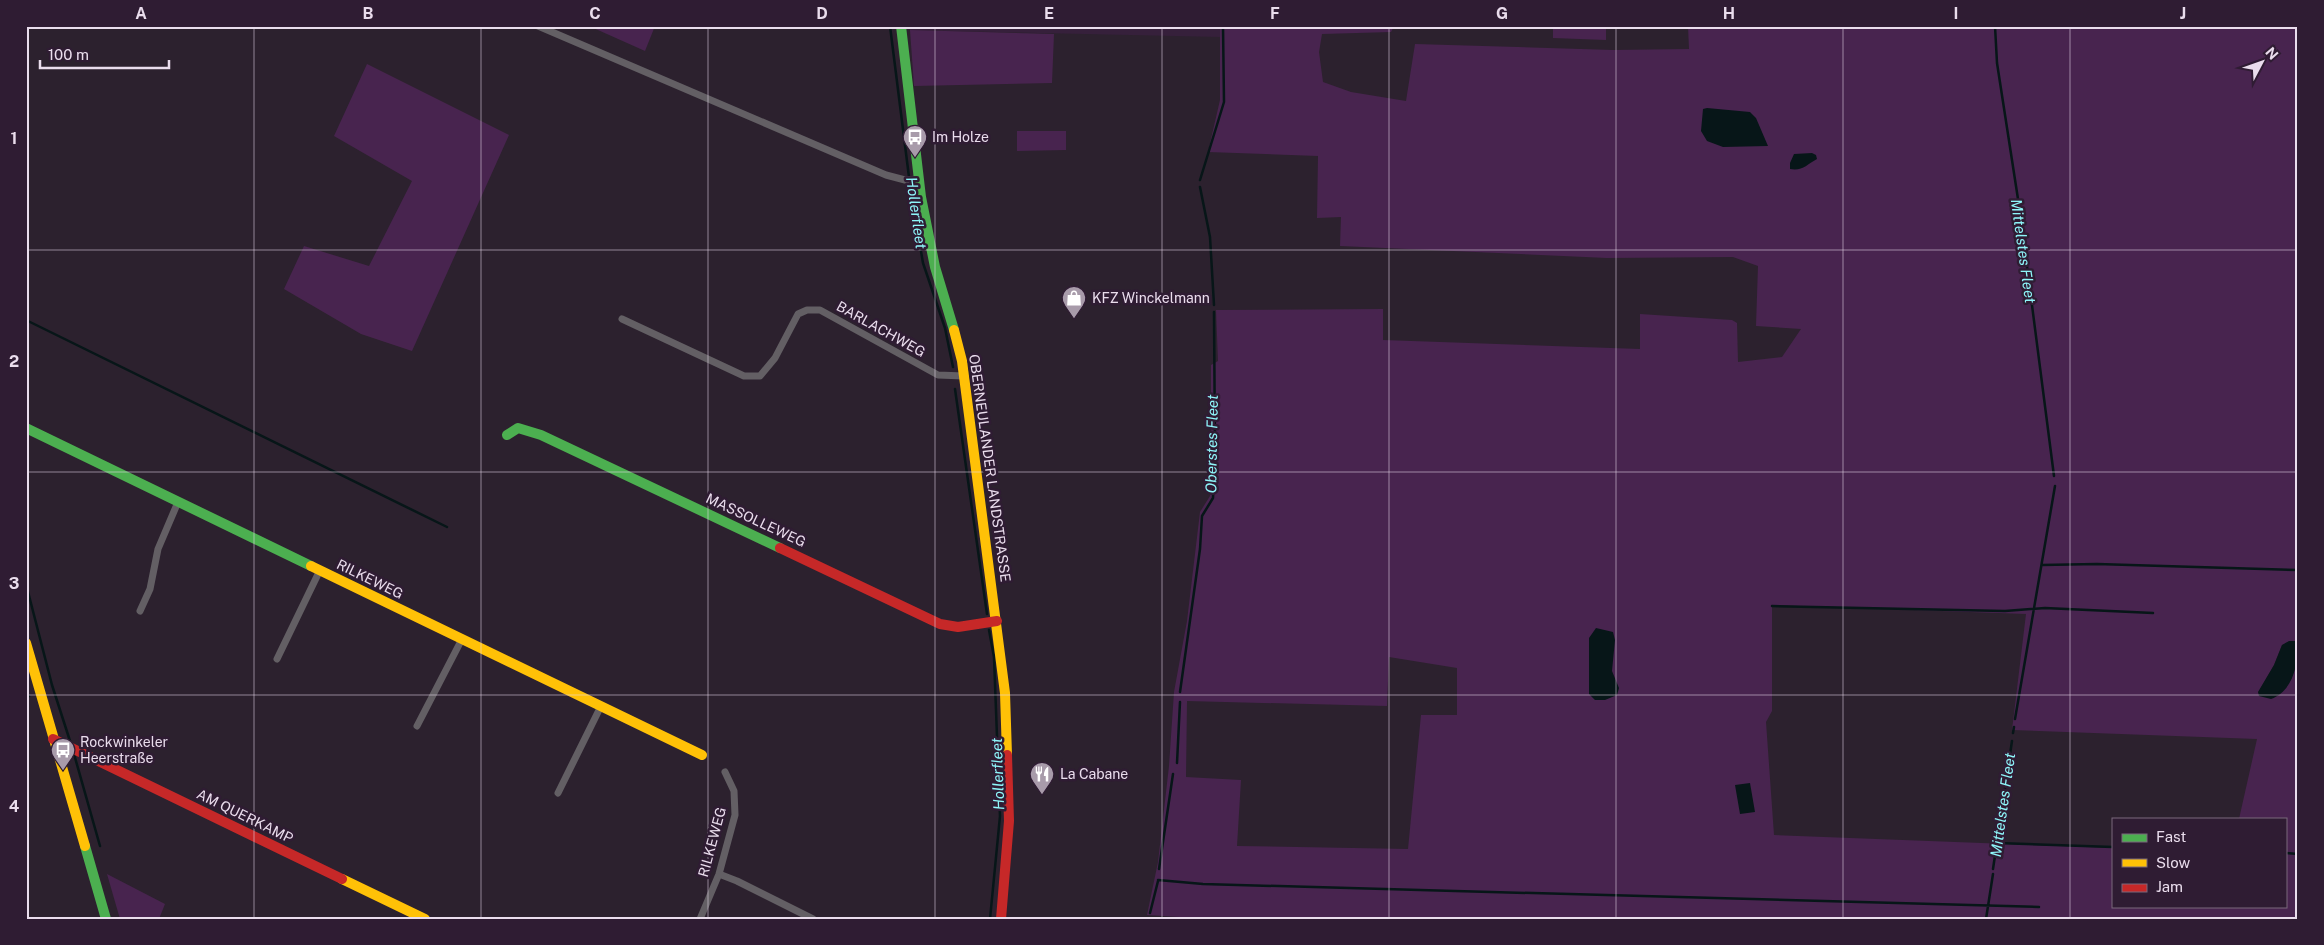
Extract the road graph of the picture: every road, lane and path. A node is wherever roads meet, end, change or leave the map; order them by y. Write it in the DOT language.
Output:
graph roads {
  1 [pos="538,26"];
  2 [pos="901,26"];
  3 [pos="912,180"];
  4 [pos="622,319"];
  5 [pos="964,376"];
  6 [pos="26,428"];
  7 [pos="507,435"];
  8 [pos="178,502"];
  9 [pos="320,570"];
  10 [pos="140,610"];
  11 [pos="997,621"];
  12 [pos="462,639"];
  13 [pos="26,643"];
  14 [pos="277,659"];
  15 [pos="601,706"];
  16 [pos="417,726"];
  17 [pos="54,739"];
  18 [pos="702,755"];
  19 [pos="725,772"];
  20 [pos="558,793"];
  21 [pos="720,874"];
  22 [pos="106,919"];
  23 [pos="425,919"];
  24 [pos="700,919"];
  25 [pos="813,919"];
  26 [pos="1001,919"];
  1 -- 3 [label="street"];
  2 -- 3 [label="street, OBERNEULANDER LANDSTRASSE"];
  3 -- 5 [label="street, OBERNEULANDER LANDSTRASSE"];
  4 -- 5 [label="street, BARLACHWEG"];
  5 -- 11 [label="street, OBERNEULANDER LANDSTRASSE"];
  6 -- 8 [label="street, RILKEWEG"];
  7 -- 11 [label="street, MASSOLLEWEG"];
  8 -- 9 [label="street, RILKEWEG"];
  8 -- 10 [label="street"];
  9 -- 12 [label="street, RILKEWEG"];
  9 -- 14 [label="street"];
  11 -- 26 [label="street, OBERNEULANDER LANDSTRASSE"];
  12 -- 15 [label="street, RILKEWEG"];
  12 -- 16 [label="street"];
  13 -- 17 [label="street"];
  15 -- 18 [label="street, RILKEWEG"];
  15 -- 20 [label="street"];
  17 -- 22 [label="street"];
  17 -- 23 [label="street, AM QUERKAMP"];
  19 -- 21 [label="street, RILKEWEG"];
  21 -- 24 [label="street, RILKEWEG"];
  21 -- 25 [label="street"];
}
